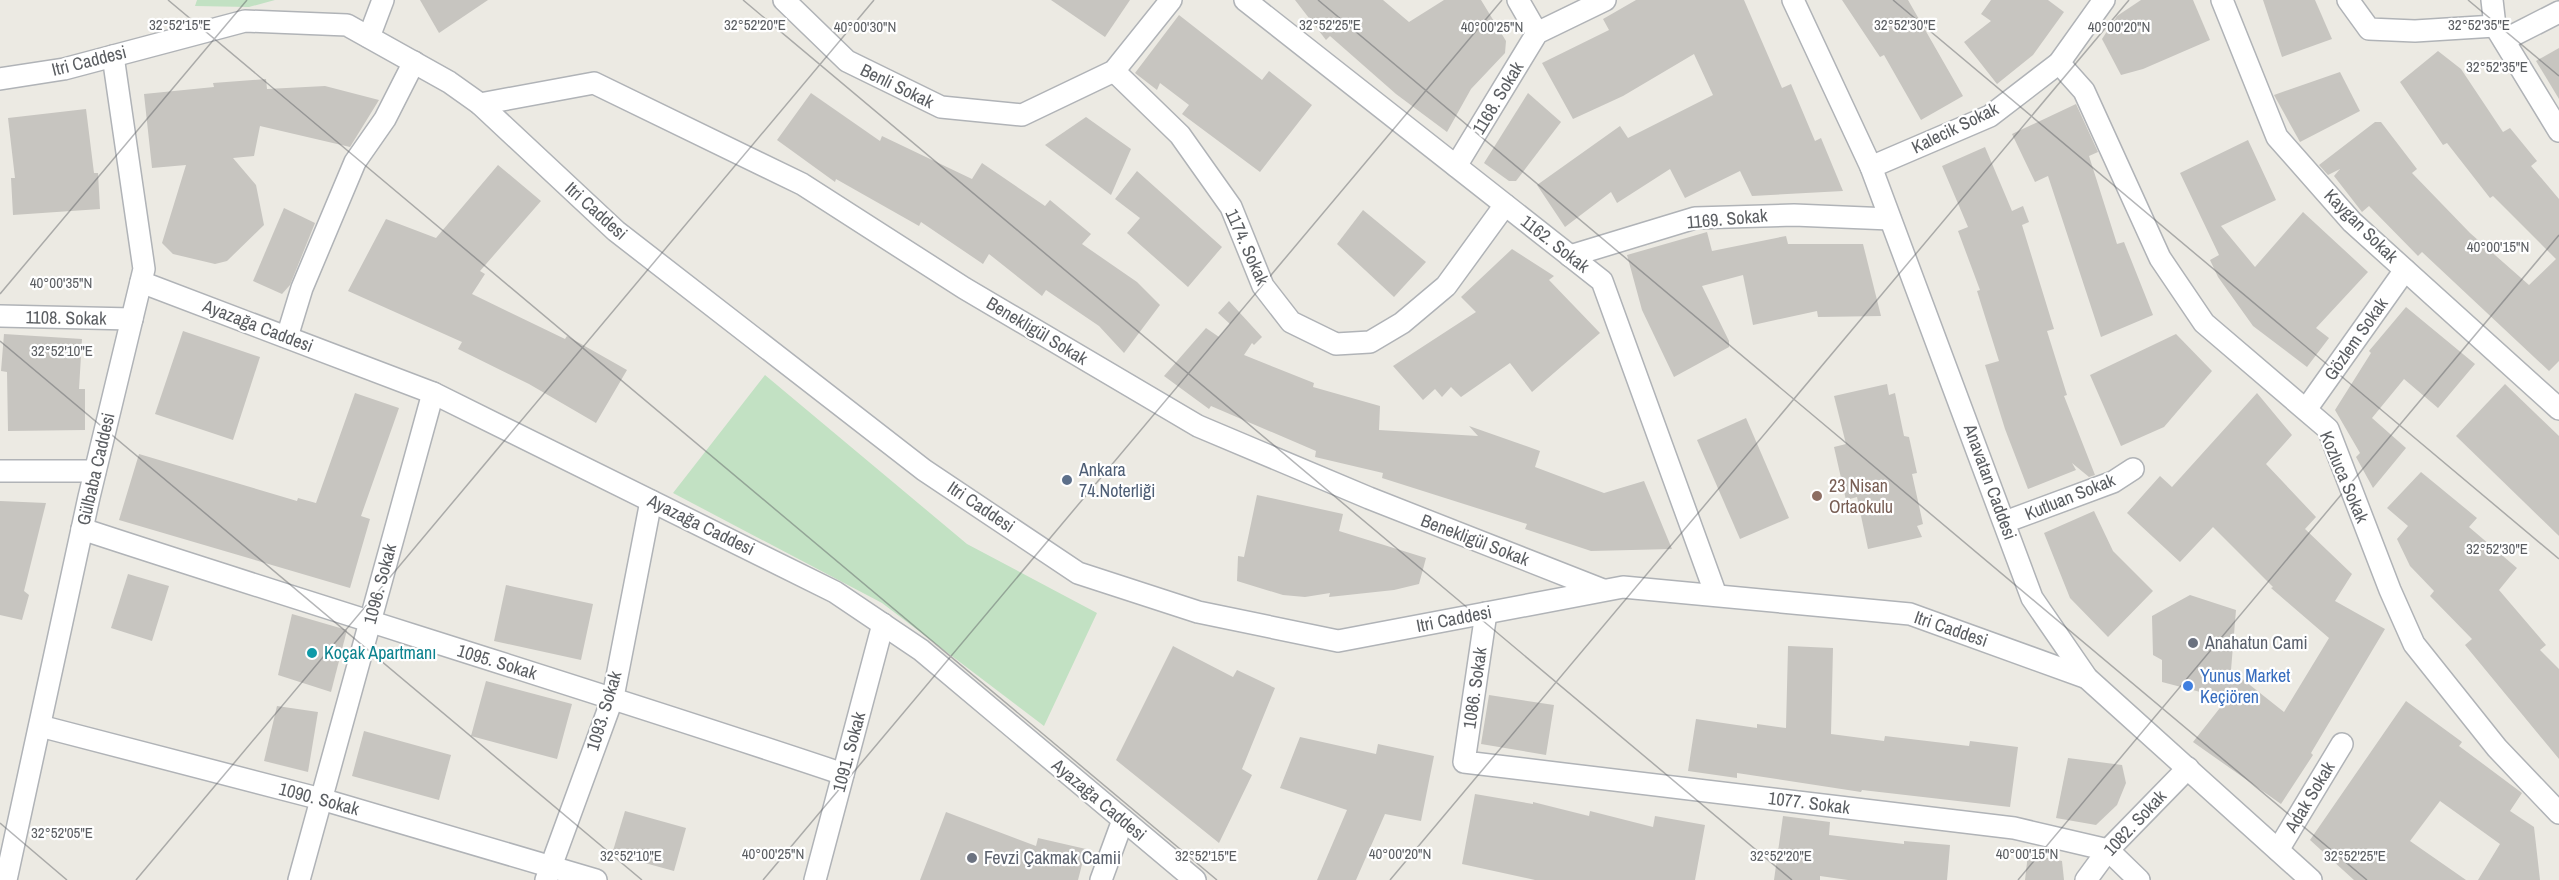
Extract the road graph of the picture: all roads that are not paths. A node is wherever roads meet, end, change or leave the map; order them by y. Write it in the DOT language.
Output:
graph roads {
  1 [pos="382,0"];
  2 [pos="784,0"];
  3 [pos="1171,0"];
  4 [pos="1245,0"];
  5 [pos="1518,0"];
  6 [pos="1605,0"];
  7 [pos="1793,0"];
  8 [pos="2104,0"];
  9 [pos="2222,0"];
  10 [pos="2348,0"];
  11 [pos="2492,0"];
  12 [pos="2559,12"];
  13 [pos="1537,33"];
  14 [pos="2499,33"];
  15 [pos="369,37"];
  16 [pos="113,56"];
  17 [pos="414,63"];
  18 [pos="2059,63"];
  19 [pos="1114,71"];
  20 [pos="0,79"];
  21 [pos="480,104"];
  22 [pos="2559,131"];
  23 [pos="1456,166"];
  24 [pos="1871,167"];
  25 [pos="1505,205"];
  26 [pos="1890,219"];
  27 [pos="1570,256"];
  28 [pos="2405,270"];
  29 [pos="141,282"];
  30 [pos="0,316"];
  31 [pos="132,319"];
  32 [pos="287,337"];
  33 [pos="432,393"];
  34 [pos="2307,408"];
  35 [pos="2559,409"];
  36 [pos="2133,469"];
  37 [pos="0,471"];
  38 [pos="95,471"];
  39 [pos="651,501"];
  40 [pos="2005,522"];
  41 [pos="82,529"];
  42 [pos="1604,591"];
  43 [pos="1716,596"];
  44 [pos="1486,613"];
  45 [pos="369,623"];
  46 [pos="883,624"];
  47 [pos="2087,678"];
  48 [pos="613,697"];
  49 [pos="40,726"];
  50 [pos="2342,744"];
  51 [pos="1464,762"];
  52 [pos="2188,768"];
  53 [pos="843,774"];
  54 [pos="321,799"];
  55 [pos="2559,813"];
  56 [pos="1123,820"];
  57 [pos="2109,850"];
  58 [pos="2278,850"];
  59 [pos="547,873"];
  60 [pos="6,880"];
  61 [pos="299,880"];
  62 [pos="596,880"];
  63 [pos="815,880"];
  64 [pos="1101,880"];
  65 [pos="1195,880"];
  66 [pos="2086,880"];
  67 [pos="2139,880"];
  68 [pos="2311,880"];
  1 -- 15 [label="street"];
  2 -- 19 [label="street, Benli Sokak"];
  3 -- 19 [label="street, Benli Sokak"];
  4 -- 23 [label="street, 1162. Sokak"];
  5 -- 13 [label="street"];
  6 -- 13 [label="street"];
  7 -- 24 [label="street, Anavatan Caddesi"];
  8 -- 18 [label="street, Kalecik Sokak"];
  9 -- 28 [label="street, Kaygan Sokak"];
  10 -- 14 [label="street"];
  11 -- 14 [label="street"];
  12 -- 14 [label="street"];
  13 -- 23 [label="street, 1168. Sokak"];
  14 -- 22 [label="street"];
  15 -- 16 [label="street, Itri Caddesi"];
  15 -- 17 [label="street, Itri Caddesi"];
  16 -- 20 [label="street, Itri Caddesi"];
  16 -- 29 [label="street, Gülbaba Caddesi"];
  17 -- 21 [label="street, Itri Caddesi"];
  17 -- 32 [label="street"];
  18 -- 24 [label="street, Kalecik Sokak"];
  18 -- 34 [label="street, Kozluca Sokak"];
  19 -- 25 [label="street, 1174. Sokak"];
  21 -- 42 [label="street, Benekligül Sokak"];
  21 -- 44 [label="street, Itri Caddesi"];
  23 -- 25 [label="street, 1162. Sokak"];
  24 -- 26 [label="street, Anavatan Caddesi"];
  25 -- 27 [label="street, 1162. Sokak"];
  26 -- 27 [label="street, 1169. Sokak"];
  26 -- 40 [label="street, Anavatan Caddesi"];
  27 -- 43 [label="street, 1162. Sokak"];
  28 -- 34 [label="street, Gözlem Sokak"];
  28 -- 35 [label="street, Kaygan Sokak"];
  29 -- 31 [label="street, Gülbaba Caddesi"];
  29 -- 32 [label="street, Ayazağa Caddesi"];
  30 -- 31 [label="street, 1108. Sokak"];
  31 -- 38 [label="street, Gülbaba Caddesi"];
  32 -- 33 [label="street, Ayazağa Caddesi"];
  33 -- 39 [label="street, Ayazağa Caddesi"];
  33 -- 45 [label="street, 1096. Sokak"];
  34 -- 55 [label="street, Kozluca Sokak"];
  36 -- 40 [label="street, Kutluan Sokak"];
  37 -- 38 [label="street"];
  38 -- 41 [label="street, Gülbaba Caddesi"];
  39 -- 46 [label="street, Ayazağa Caddesi"];
  39 -- 48 [label="street, 1093. Sokak"];
  40 -- 47 [label="street, Anavatan Caddesi"];
  41 -- 45 [label="street, 1095. Sokak"];
  41 -- 49 [label="street, Gülbaba Caddesi"];
  42 -- 43 [label="street, Itri Caddesi"];
  42 -- 44 [label="street, Itri Caddesi"];
  43 -- 47 [label="street, Itri Caddesi"];
  44 -- 51 [label="street, 1086. Sokak"];
  45 -- 48 [label="street, 1095. Sokak"];
  45 -- 54 [label="street, 1096. Sokak"];
  46 -- 53 [label="street, 1091. Sokak"];
  46 -- 56 [label="street, Ayazağa Caddesi"];
  47 -- 52 [label="street, Anavatan Caddesi"];
  48 -- 53 [label="street, 1095. Sokak"];
  48 -- 59 [label="street, 1093. Sokak"];
  49 -- 54 [label="street, 1090. Sokak"];
  49 -- 60 [label="street, Gülbaba Caddesi"];
  50 -- 58 [label="street, Adak Sokak"];
  51 -- 57 [label="street, 1077. Sokak"];
  52 -- 57 [label="street, 1082. Sokak"];
  52 -- 58 [label="street, Anavatan Caddesi"];
  53 -- 63 [label="street, 1091. Sokak"];
  54 -- 59 [label="street, 1090. Sokak"];
  54 -- 61 [label="street, 1096. Sokak"];
  56 -- 64 [label="street"];
  56 -- 65 [label="street, Ayazağa Caddesi"];
  57 -- 66 [label="street, 1082. Sokak"];
  57 -- 67 [label="street"];
  58 -- 68 [label="street, Anavatan Caddesi"];
  59 -- 62 [label="street, 1090. Sokak"];
}
